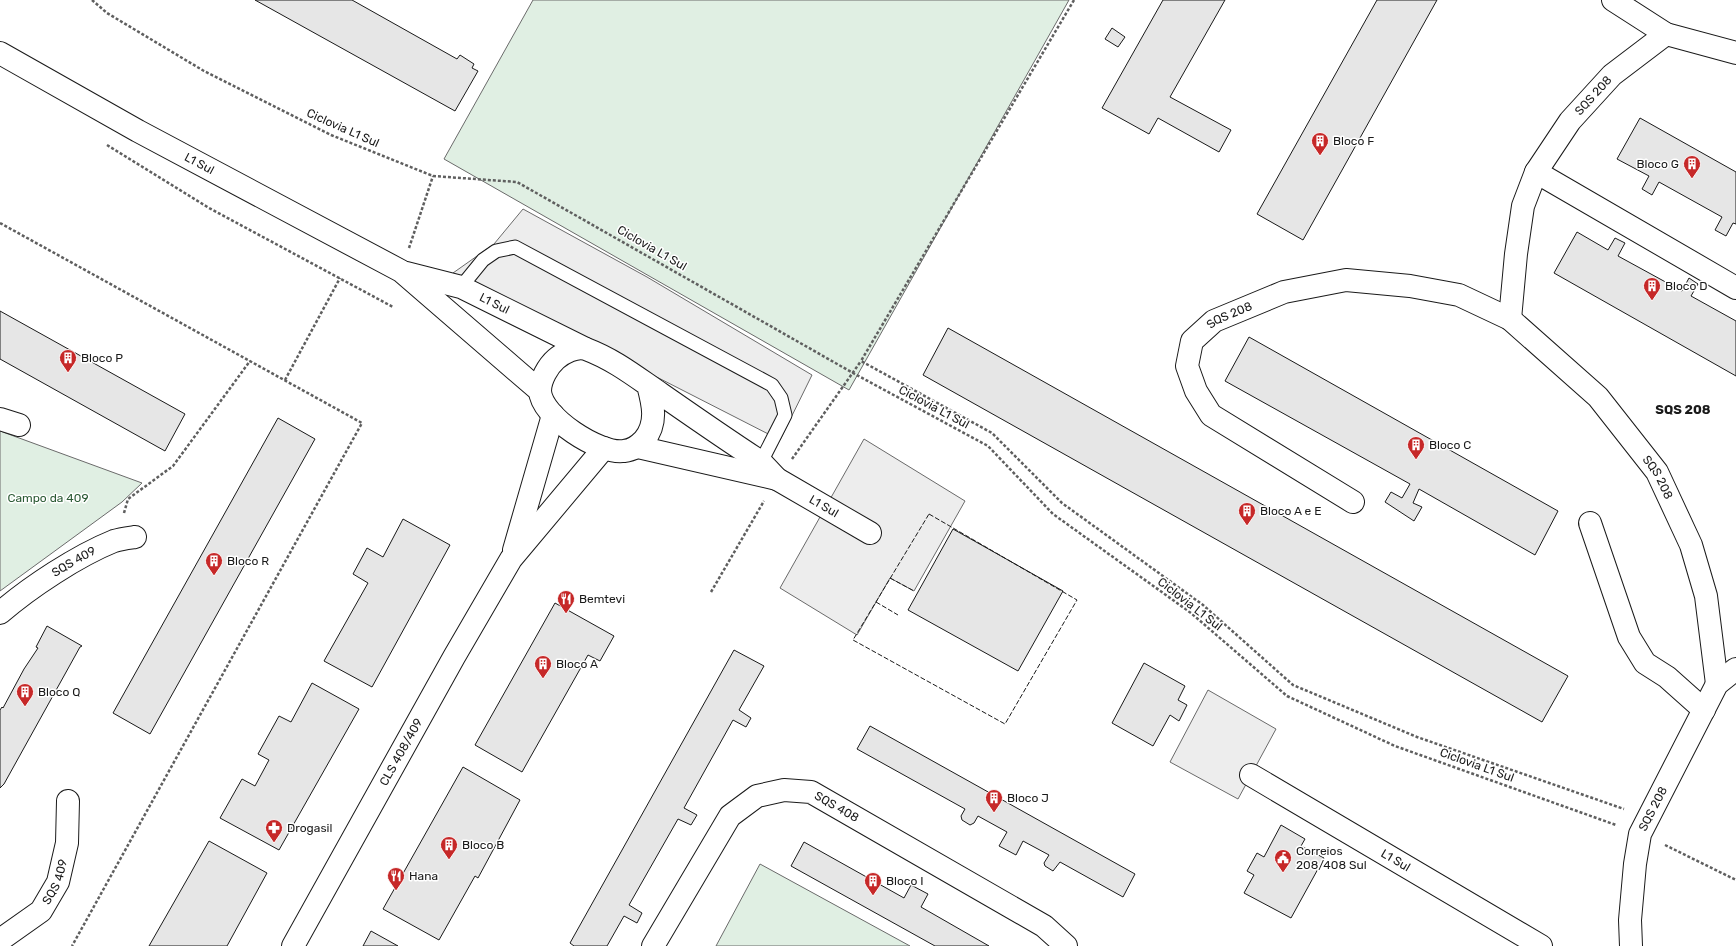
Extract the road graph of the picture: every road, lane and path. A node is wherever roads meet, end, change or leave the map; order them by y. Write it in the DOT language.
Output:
graph roads {
  1 [pos="92,0"];
  2 [pos="1074,0"];
  3 [pos="1613,0"];
  4 [pos="1666,34"];
  5 [pos="0,53"];
  6 [pos="1736,53"];
  7 [pos="101,142"];
  8 [pos="1536,172"];
  9 [pos="433,176"];
  10 [pos="0,223"];
  11 [pos="401,271"];
  12 [pos="340,278"];
  13 [pos="461,286"];
  14 [pos="1736,288"];
  15 [pos="394,307"];
  16 [pos="1510,319"];
  17 [pos="584,348"];
  18 [pos="250,360"];
  19 [pos="285,380"];
  20 [pos="648,385"];
  21 [pos="540,391"];
  22 [pos="553,415"];
  23 [pos="638,447"];
  24 [pos="604,448"];
  25 [pos="760,462"];
  26 [pos="777,479"];
  27 [pos="1353,502"];
  28 [pos="1590,523"];
  29 [pos="870,533"];
  30 [pos="125,539"];
  31 [pos="511,559"];
  32 [pos="0,614"];
  33 [pos="1736,669"];
  34 [pos="1717,684"];
  35 [pos="1704,710"];
  36 [pos="1251,775"];
  37 [pos="68,800"];
  38 [pos="1644,826"];
  39 [pos="1736,880"];
  40 [pos="0,940"];
  41 [pos="72,946"];
  42 [pos="293,946"];
  43 [pos="653,946"];
  44 [pos="1066,946"];
  45 [pos="1541,946"];
  46 [pos="1631,946"];
  1 -- 9 [label="path, Ciclovia L1 Sul"];
  2 -- 38 [label="path"];
  3 -- 4 [label="street"];
  4 -- 6 [label="street"];
  4 -- 8 [label="street, SQS 208"];
  5 -- 11 [label="street, L1 Sul"];
  7 -- 12 [label="path"];
  8 -- 14 [label="street"];
  8 -- 16 [label="street, SQS 208"];
  9 -- 11 [label="path"];
  9 -- 38 [label="path, Ciclovia L1 Sul"];
  10 -- 18 [label="path"];
  11 -- 13 [label="street, L1 Sul"];
  11 -- 21 [label="street, L1 Sul"];
  12 -- 15 [label="path"];
  12 -- 19 [label="path"];
  13 -- 17 [label="street, L1 Sul"];
  13 -- 25 [label="lane"];
  16 -- 27 [label="street, SQS 208"];
  16 -- 34 [label="street, SQS 208"];
  17 -- 20 [label="street"];
  17 -- 21 [label="street"];
  18 -- 19 [label="path"];
  18 -- 30 [label="path"];
  19 -- 41 [label="path"];
  20 -- 23 [label="street"];
  20 -- 25 [label="street, L1 Sul"];
  21 -- 22 [label="street"];
  22 -- 24 [label="street"];
  22 -- 31 [label="street, CLS 408/409"];
  23 -- 24 [label="street"];
  23 -- 26 [label="street, L1 Sul"];
  24 -- 31 [label="street, CLS 408/409"];
  25 -- 26 [label="street, L1 Sul"];
  26 -- 29 [label="street, L1 Sul"];
  28 -- 35 [label="street"];
  30 -- 32 [label="street, SQS 409"];
  31 -- 42 [label="street, CLS 408/409"];
  33 -- 34 [label="street, SQS 208"];
  34 -- 35 [label="street, SQS 208"];
  35 -- 38 [label="street, SQS 208"];
  36 -- 45 [label="street, L1 Sul"];
  37 -- 40 [label="street, SQS 409"];
  38 -- 39 [label="path, Ciclovia L1 Sul"];
  38 -- 46 [label="street, SQS 208"];
  43 -- 44 [label="street, SQS 408"];
}
